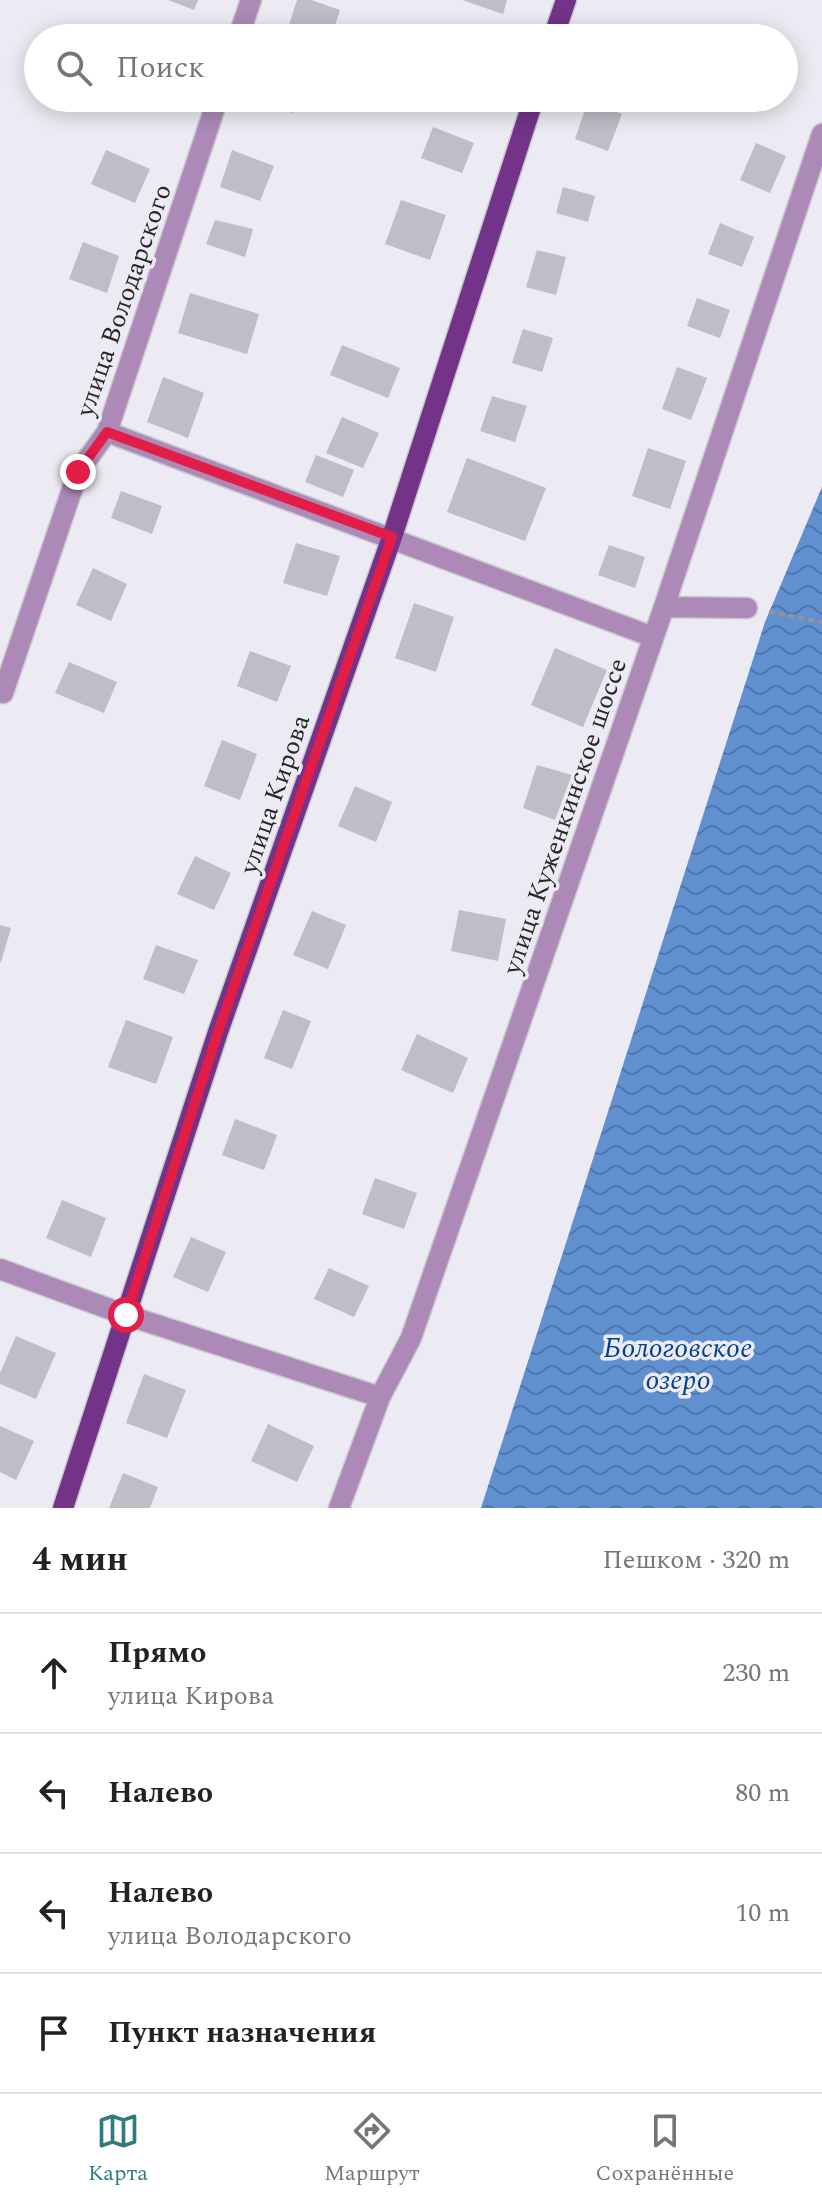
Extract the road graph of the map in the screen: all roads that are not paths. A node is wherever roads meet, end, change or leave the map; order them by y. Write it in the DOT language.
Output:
graph roads {
  1 [pos="251,0"];
  2 [pos="566,0"];
  3 [pos="243,24"];
  4 [pos="558,24"];
  5 [pos="213,112"];
  6 [pos="529,112"];
  7 [pos="822,134"];
  8 [pos="107,432"];
  9 [pos="392,537"];
  10 [pos="664,607"];
  11 [pos="747,608"];
  12 [pos="653,637"];
  13 [pos="3,693"];
  14 [pos="0,1269"];
  15 [pos="126,1315"];
  16 [pos="380,1397"];
  17 [pos="63,1508"];
  18 [pos="339,1508"];
  1 -- 3 [label="street"];
  2 -- 4 [label="main road"];
  5 -- 8 [label="street, улица Володарского"];
  6 -- 9 [label="main road, улица Кирова"];
  7 -- 10 [label="street, улица Куженкинское шоссе"];
  8 -- 9 [label="street"];
  8 -- 13 [label="street, улица Володарского"];
  9 -- 12 [label="street"];
  9 -- 15 [label="main road, улица Кирова"];
  10 -- 11 [label="street"];
  10 -- 12 [label="street, улица Куженкинское шоссе"];
  12 -- 16 [label="street, улица Куженкинское шоссе"];
  14 -- 15 [label="street"];
  15 -- 16 [label="street"];
  15 -- 17 [label="main road, улица Кирова"];
  16 -- 18 [label="street, улица Куженкинское шоссе"];
}
